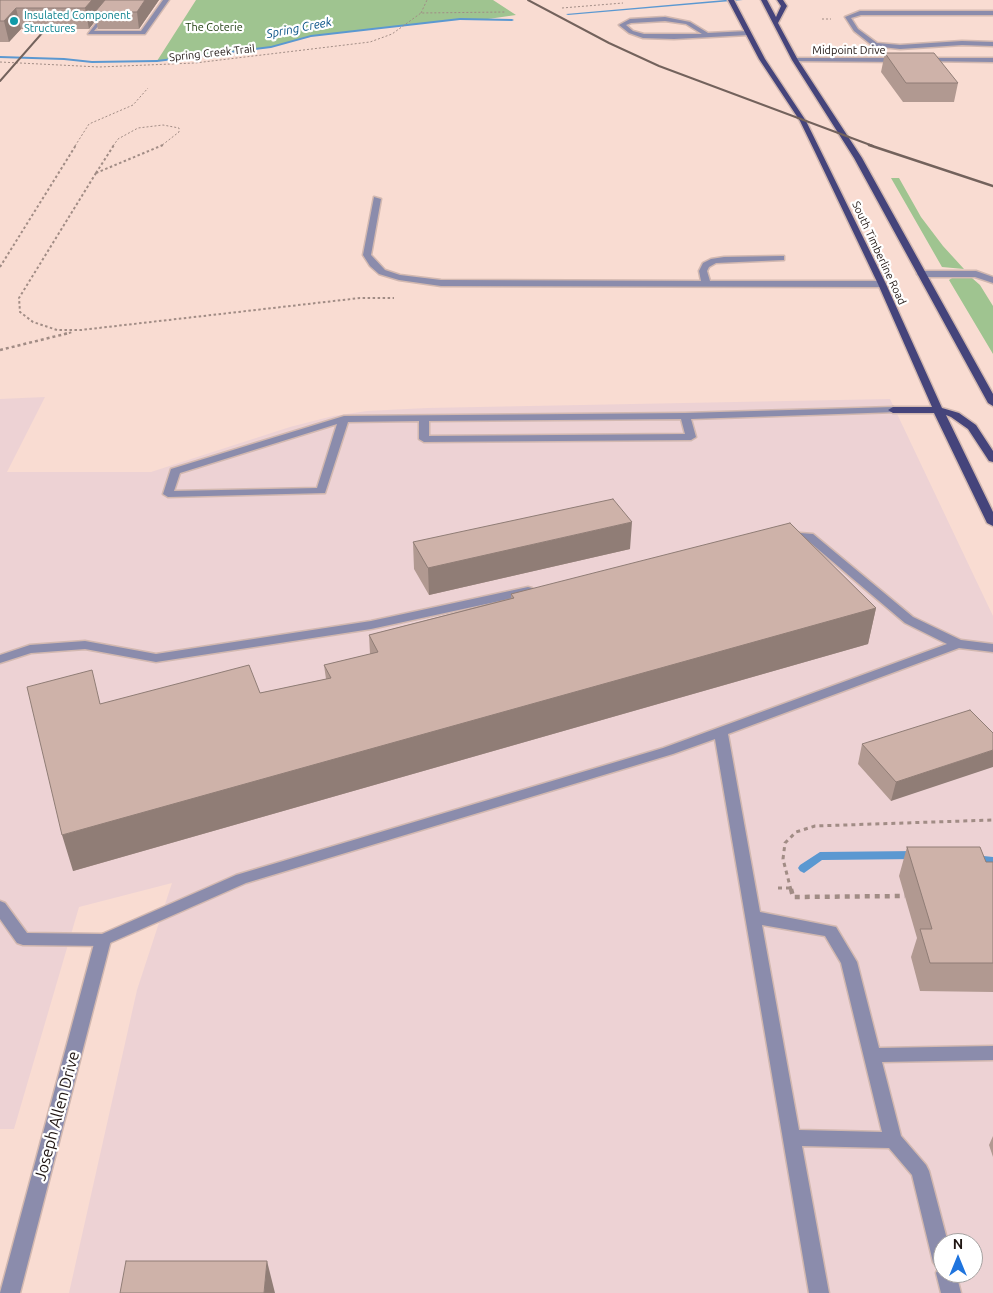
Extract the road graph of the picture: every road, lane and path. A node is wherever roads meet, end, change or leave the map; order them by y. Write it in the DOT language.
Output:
graph roads {
  1 [pos="118,0"];
  2 [pos="166,0"];
  3 [pos="427,0"];
  4 [pos="731,0"];
  5 [pos="764,0"];
  6 [pos="780,0"];
  7 [pos="628,2"];
  8 [pos="562,8"];
  9 [pos="506,12"];
  10 [pos="421,13"];
  11 [pos="993,13"];
  12 [pos="776,22"];
  13 [pos="748,33"];
  14 [pos="706,34"];
  15 [pos="993,44"];
  16 [pos="795,60"];
  17 [pos="909,60"];
  18 [pos="919,60"];
  19 [pos="993,60"];
  20 [pos="0,62"];
  21 [pos="148,88"];
  22 [pos="96,173"];
  23 [pos="377,199"];
  24 [pos="781,258"];
  25 [pos="0,267"];
  26 [pos="921,274"];
  27 [pos="993,280"];
  28 [pos="706,283"];
  29 [pos="882,284"];
  30 [pos="398,298"];
  31 [pos="81,330"];
  32 [pos="0,350"];
  33 [pos="993,403"];
  34 [pos="893,410"];
  35 [pos="938,410"];
  36 [pos="685,416"];
  37 [pos="344,419"];
  38 [pos="424,419"];
  39 [pos="993,459"];
  40 [pos="993,523"];
  41 [pos="775,536"];
  42 [pos="544,587"];
  43 [pos="958,644"];
  44 [pos="993,648"];
  45 [pos="0,660"];
  46 [pos="721,732"];
  47 [pos="993,820"];
  48 [pos="778,888"];
  49 [pos="790,888"];
  50 [pos="904,896"];
  51 [pos="0,907"];
  52 [pos="754,917"];
  53 [pos="104,940"];
  54 [pos="993,1053"];
  55 [pos="873,1055"];
  56 [pos="792,1138"];
  57 [pos="893,1140"];
  58 [pos="936,1233"];
  59 [pos="10,1293"];
  60 [pos="819,1293"];
  1 -- 2 [label="street"];
  3 -- 10 [label="path"];
  4 -- 13 [label="main road, South Timberline Road"];
  5 -- 12 [label="main road, South Timberline Road"];
  6 -- 12 [label="main road"];
  7 -- 8 [label="path"];
  9 -- 10 [label="path"];
  10 -- 20 [label="path, Spring Creek Trail"];
  11 -- 15 [label="street"];
  12 -- 16 [label="main road, South Timberline Road"];
  13 -- 14 [label="street"];
  13 -- 29 [label="main road, South Timberline Road"];
  14 -- 14 [label="street"];
  16 -- 17 [label="street, Midpoint Drive"];
  16 -- 26 [label="main road, South Timberline Road"];
  18 -- 19 [label="street"];
  21 -- 25 [label="path"];
  22 -- 22 [label="path"];
  22 -- 31 [label="path"];
  23 -- 28 [label="street"];
  24 -- 28 [label="street"];
  26 -- 27 [label="street"];
  26 -- 33 [label="main road, South Timberline Road"];
  28 -- 29 [label="street"];
  29 -- 35 [label="main road, South Timberline Road"];
  30 -- 31 [label="path"];
  31 -- 32 [label="path"];
  34 -- 35 [label="main road"];
  34 -- 36 [label="street"];
  35 -- 39 [label="main road"];
  35 -- 40 [label="main road, South Timberline Road"];
  36 -- 38 [label="street"];
  36 -- 38 [label="street"];
  37 -- 37 [label="street"];
  37 -- 38 [label="street"];
  41 -- 43 [label="street"];
  42 -- 45 [label="street"];
  43 -- 44 [label="street"];
  43 -- 46 [label="street"];
  46 -- 52 [label="street"];
  46 -- 53 [label="street"];
  47 -- 49 [label="path"];
  48 -- 49 [label="path"];
  49 -- 50 [label="path"];
  51 -- 53 [label="street"];
  52 -- 55 [label="street"];
  52 -- 56 [label="street"];
  53 -- 59 [label="street, Joseph Allen Drive"];
  54 -- 55 [label="street"];
  55 -- 57 [label="street"];
  56 -- 57 [label="street"];
  56 -- 60 [label="street"];
  57 -- 58 [label="street"];
}
